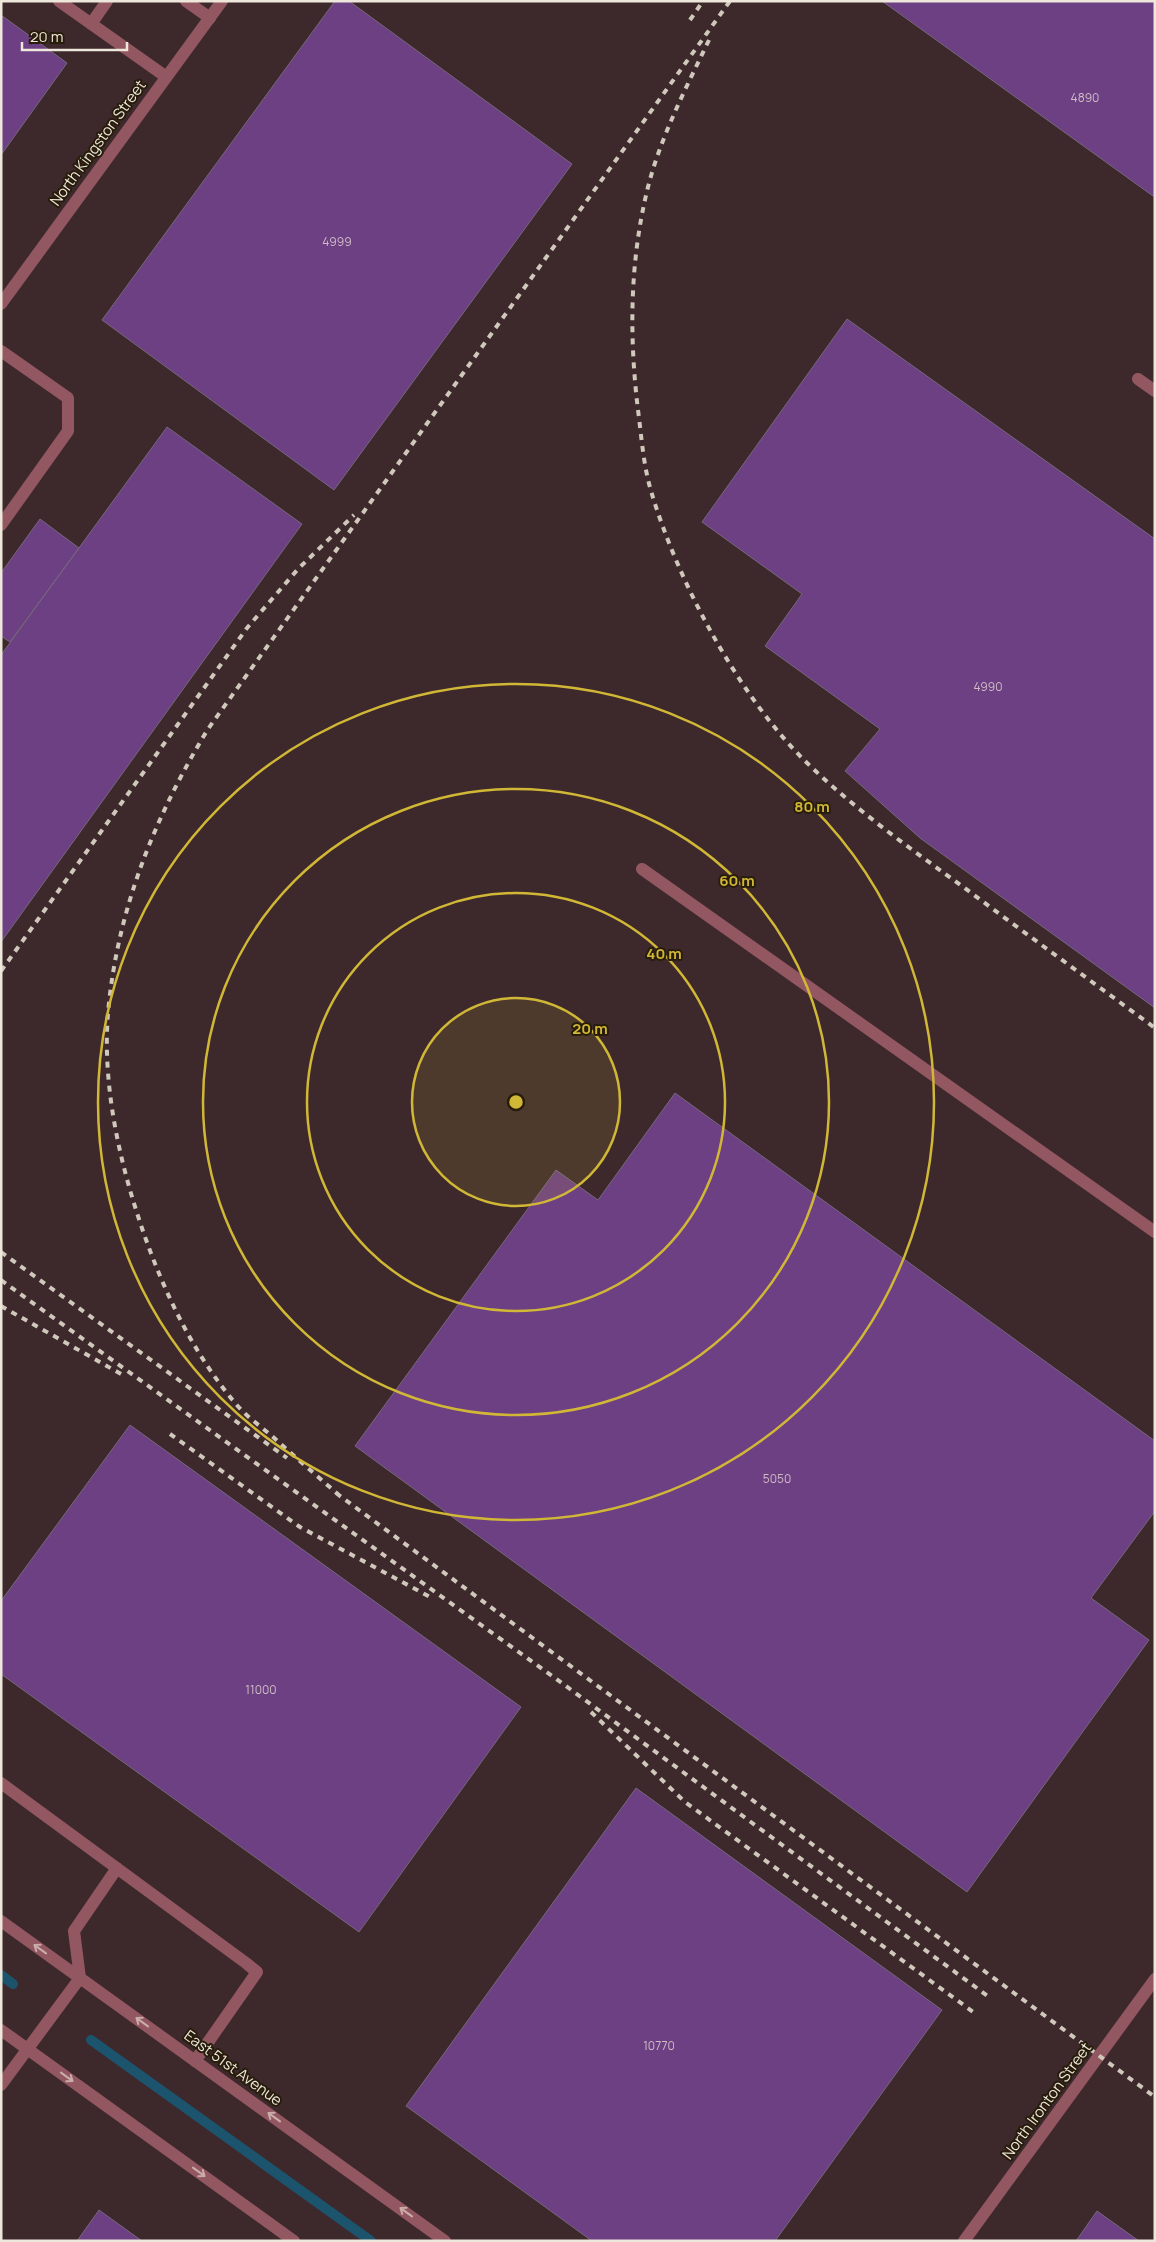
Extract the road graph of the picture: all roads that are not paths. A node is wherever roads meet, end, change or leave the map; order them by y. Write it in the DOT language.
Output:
graph roads {
  1 [pos="58,1"];
  2 [pos="107,1"];
  3 [pos="186,1"];
  4 [pos="222,1"];
  5 [pos="210,18"];
  6 [pos="92,24"];
  7 [pos="165,76"];
  8 [pos="1,304"];
  9 [pos="1,351"];
  10 [pos="1138,379"];
  11 [pos="1155,391"];
  12 [pos="1,525"];
  13 [pos="642,869"];
  14 [pos="1155,1232"];
  15 [pos="1,1783"];
  16 [pos="117,1868"];
  17 [pos="1,1921"];
  18 [pos="80,1978"];
  19 [pos="1155,1979"];
  20 [pos="1,2030"];
  21 [pos="28,2049"];
  22 [pos="195,2061"];
  23 [pos="1,2085"];
  24 [pos="294,2241"];
  25 [pos="445,2241"];
  26 [pos="964,2241"];
  1 -- 6 [label="street"];
  2 -- 6 [label="street"];
  3 -- 5 [label="street"];
  4 -- 5 [label="street, North Kingston Street"];
  5 -- 7 [label="street, North Kingston Street"];
  6 -- 7 [label="street"];
  7 -- 8 [label="street, North Kingston Street"];
  9 -- 12 [label="street"];
  10 -- 11 [label="street"];
  13 -- 14 [label="street"];
  15 -- 16 [label="street"];
  16 -- 18 [label="street"];
  16 -- 22 [label="street"];
  18 -- 17 [label="street, East 51st Avenue, one-way"];
  18 -- 21 [label="street"];
  22 -- 18 [label="street, East 51st Avenue, one-way"];
  19 -- 26 [label="street, North Ironton Street"];
  20 -- 21 [label="street"];
  21 -- 23 [label="street"];
  21 -- 24 [label="street, one-way"];
  25 -- 22 [label="street, East 51st Avenue, one-way"];
}
